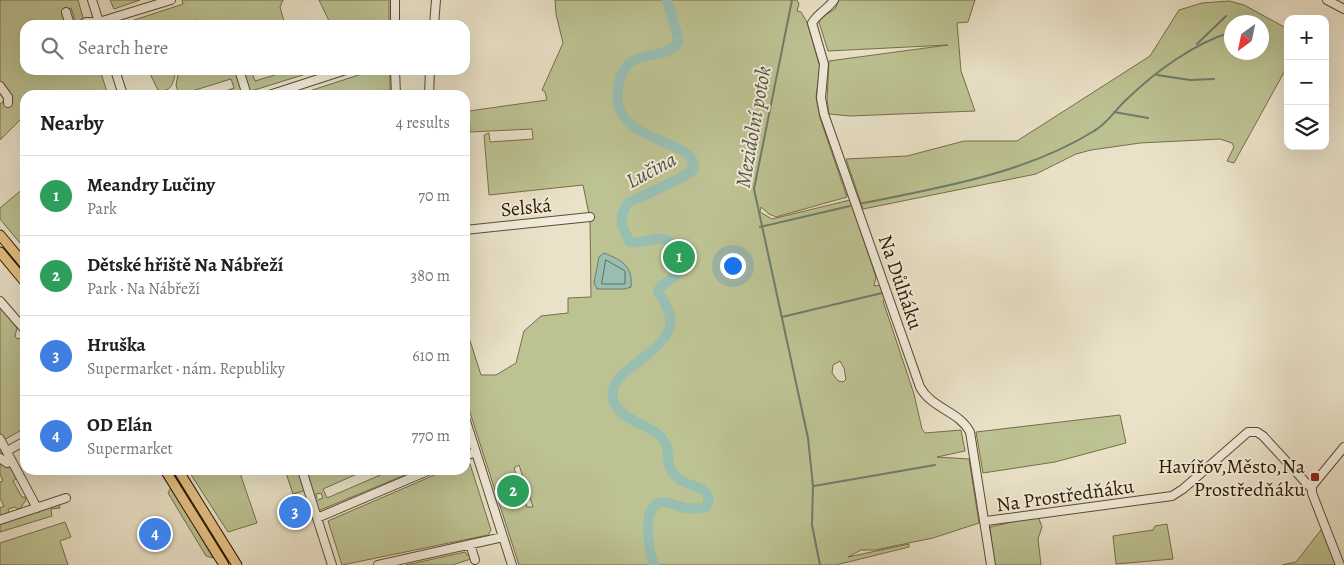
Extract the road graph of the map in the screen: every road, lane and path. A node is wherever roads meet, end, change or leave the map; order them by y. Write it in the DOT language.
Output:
graph roads {
  1 [pos="92,0"];
  2 [pos="171,0"];
  3 [pos="395,0"];
  4 [pos="436,0"];
  5 [pos="834,0"];
  6 [pos="1327,0"];
  7 [pos="1344,9"];
  8 [pos="66,12"];
  9 [pos="68,20"];
  10 [pos="98,20"];
  11 [pos="108,20"];
  12 [pos="395,20"];
  13 [pos="434,20"];
  14 [pos="117,75"];
  15 [pos="241,75"];
  16 [pos="331,75"];
  17 [pos="395,75"];
  18 [pos="430,75"];
  19 [pos="0,86"];
  20 [pos="121,90"];
  21 [pos="245,90"];
  22 [pos="284,90"];
  23 [pos="396,90"];
  24 [pos="429,90"];
  25 [pos="8,103"];
  26 [pos="590,217"];
  27 [pos="470,229"];
  28 [pos="0,235"];
  29 [pos="0,252"];
  30 [pos="20,259"];
  31 [pos="20,276"];
  32 [pos="0,301"];
  33 [pos="20,324"];
  34 [pos="470,433"];
  35 [pos="20,442"];
  36 [pos="2,445"];
  37 [pos="1344,447"];
  38 [pos="476,452"];
  39 [pos="470,454"];
  40 [pos="0,458"];
  41 [pos="12,461"];
  42 [pos="168,475"];
  43 [pos="181,475"];
  44 [pos="304,475"];
  45 [pos="418,475"];
  46 [pos="1312,486"];
  47 [pos="66,498"];
  48 [pos="37,508"];
  49 [pos="317,518"];
  50 [pos="0,520"];
  51 [pos="986,521"];
  52 [pos="503,537"];
  53 [pos="470,544"];
  54 [pos="475,560"];
  55 [pos="224,565"];
  56 [pos="237,565"];
  57 [pos="332,565"];
  58 [pos="378,565"];
  59 [pos="512,565"];
  60 [pos="991,565"];
  61 [pos="1340,565"];
  1 -- 10 [label="street"];
  2 -- 11 [label="street"];
  3 -- 12 [label="street"];
  4 -- 13 [label="street"];
  5 -- 51 [label="street, Na Důlňáku"];
  6 -- 7 [label="street"];
  8 -- 9 [label="street"];
  14 -- 20 [label="street"];
  15 -- 21 [label="street"];
  16 -- 22 [label="street"];
  17 -- 23 [label="street"];
  18 -- 24 [label="street"];
  19 -- 25 [label="street"];
  26 -- 27 [label="street, Selská"];
  28 -- 30 [label="main road"];
  29 -- 31 [label="main road"];
  32 -- 33 [label="street"];
  34 -- 38 [label="street"];
  35 -- 36 [label="street"];
  36 -- 41 [label="street"];
  37 -- 46 [label="street"];
  38 -- 39 [label="street"];
  38 -- 52 [label="street"];
  40 -- 41 [label="street"];
  41 -- 48 [label="street"];
  42 -- 55 [label="main road"];
  43 -- 56 [label="main road"];
  44 -- 49 [label="street"];
  45 -- 49 [label="street"];
  46 -- 51 [label="street, Na Prostředňáku"];
  46 -- 61 [label="street"];
  47 -- 48 [label="street"];
  48 -- 50 [label="street"];
  49 -- 57 [label="street"];
  51 -- 60 [label="street, Na Důlňáku"];
  52 -- 53 [label="street"];
  52 -- 59 [label="street"];
  53 -- 54 [label="street"];
  53 -- 58 [label="street"];
}
